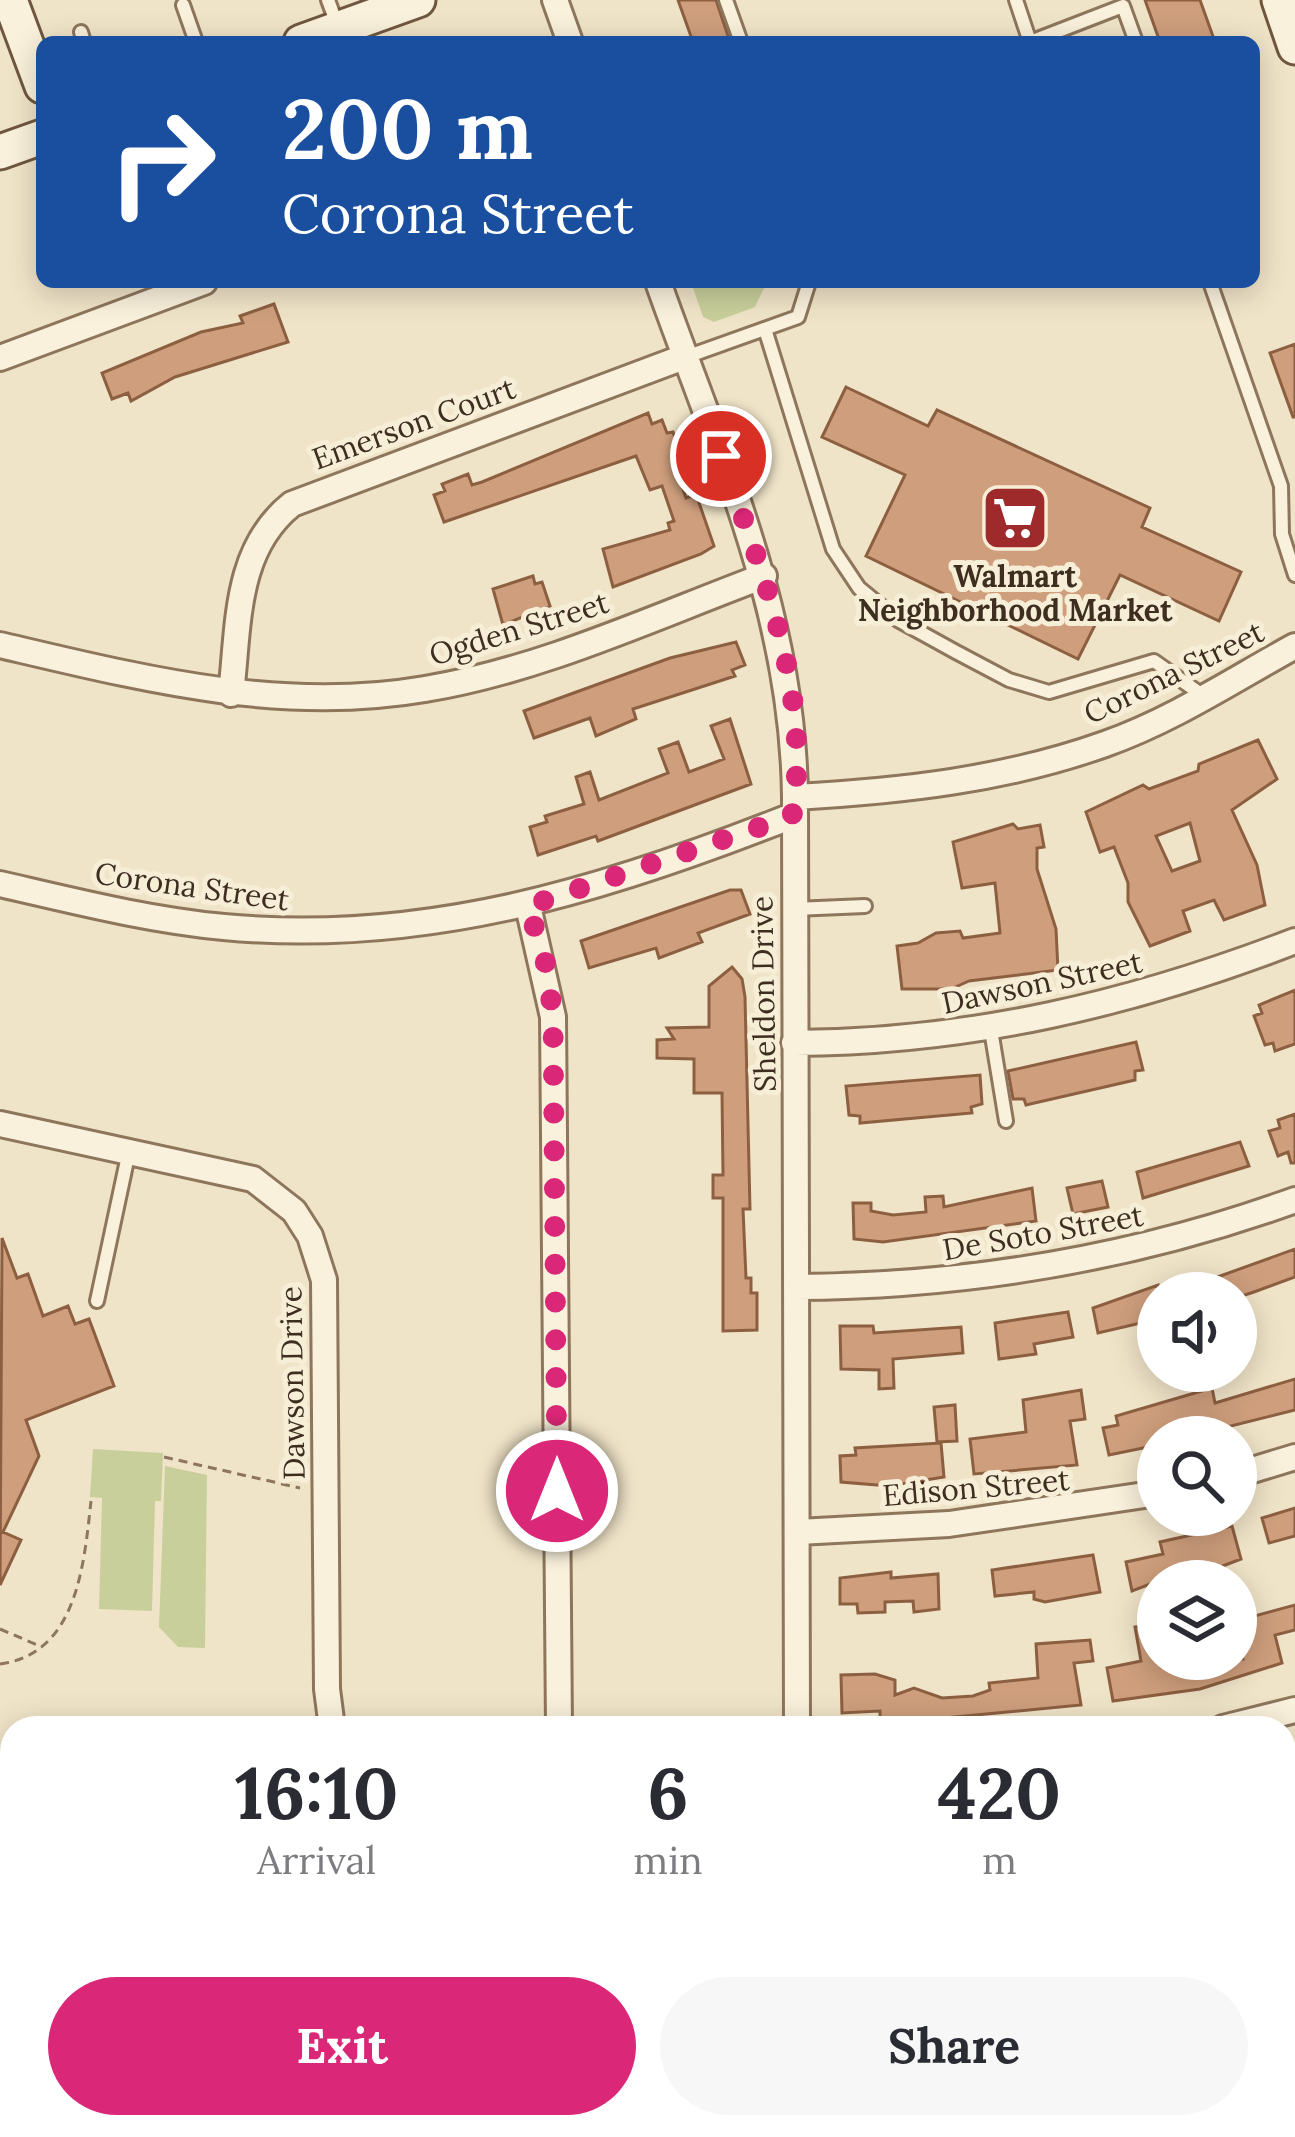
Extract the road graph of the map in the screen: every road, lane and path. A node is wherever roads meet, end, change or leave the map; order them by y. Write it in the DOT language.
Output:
graph roads {
  1 [pos="10,0"];
  2 [pos="418,0"];
  3 [pos="555,0"];
  4 [pos="726,0"];
  5 [pos="1016,0"];
  6 [pos="1279,0"];
  7 [pos="183,5"];
  8 [pos="333,15"];
  9 [pos="194,36"];
  10 [pos="308,36"];
  11 [pos="568,36"];
  12 [pos="739,36"];
  13 [pos="1029,36"];
  14 [pos="1041,36"];
  15 [pos="1134,36"];
  16 [pos="1295,47"];
  17 [pos="36,70"];
  18 [pos="36,139"];
  19 [pos="0,152"];
  20 [pos="188,288"];
  21 [pos="660,288"];
  22 [pos="807,288"];
  23 [pos="1212,288"];
  24 [pos="765,329"];
  25 [pos="0,358"];
  26 [pos="684,358"];
  27 [pos="1295,575"];
  28 [pos="764,577"];
  29 [pos="0,645"];
  30 [pos="1295,646"];
  31 [pos="231,694"];
  32 [pos="1205,697"];
  33 [pos="793,806"];
  34 [pos="0,884"];
  35 [pos="528,906"];
  36 [pos="866,906"];
  37 [pos="793,909"];
  38 [pos="1295,941"];
  39 [pos="991,1030"];
  40 [pos="794,1043"];
  41 [pos="1006,1121"];
  42 [pos="0,1124"];
  43 [pos="129,1151"];
  44 [pos="1295,1201"];
  45 [pos="796,1287"];
  46 [pos="97,1301"];
  47 [pos="164,1457"];
  48 [pos="1295,1457"];
  49 [pos="1257,1469"];
  50 [pos="325,1494"];
  51 [pos="1137,1496"];
  52 [pos="91,1501"];
  53 [pos="798,1532"];
  54 [pos="0,1629"];
  55 [pos="45,1648"];
  56 [pos="0,1664"];
  57 [pos="332,1716"];
  58 [pos="559,1716"];
  59 [pos="797,1716"];
  1 -- 17 [label="main road"];
  2 -- 8 [label="main road"];
  3 -- 11 [label="street"];
  4 -- 12 [label="lane"];
  5 -- 13 [label="lane"];
  6 -- 16 [label="main road"];
  7 -- 9 [label="lane"];
  8 -- 10 [label="main road"];
  14 -- 15 [label="lane"];
  18 -- 19 [label="main road"];
  20 -- 25 [label="street"];
  21 -- 26 [label="street, Sheldon Drive"];
  22 -- 24 [label="lane"];
  23 -- 27 [label="lane"];
  24 -- 26 [label="lane"];
  24 -- 32 [label="lane"];
  26 -- 28 [label="street, Sheldon Drive"];
  26 -- 31 [label="street, Emerson Court"];
  28 -- 31 [label="street, Ogden Street"];
  28 -- 33 [label="street, Sheldon Drive"];
  29 -- 31 [label="street, Ogden Street"];
  30 -- 32 [label="street, Corona Street"];
  32 -- 33 [label="street, Corona Street"];
  33 -- 35 [label="street, Corona Street"];
  33 -- 37 [label="street, Sheldon Drive"];
  34 -- 35 [label="street, Corona Street"];
  35 -- 58 [label="street"];
  36 -- 37 [label="lane"];
  37 -- 40 [label="street, Sheldon Drive"];
  38 -- 39 [label="street, Dawson Street"];
  39 -- 40 [label="street, Dawson Street"];
  39 -- 41 [label="lane"];
  40 -- 45 [label="street, Sheldon Drive"];
  42 -- 43 [label="street, Dawson Drive"];
  43 -- 46 [label="lane"];
  43 -- 50 [label="street, Dawson Drive"];
  44 -- 45 [label="street, De Soto Street"];
  45 -- 53 [label="street, Sheldon Drive"];
  47 -- 50 [label="path"];
  48 -- 49 [label="street"];
  50 -- 57 [label="street, Dawson Drive"];
  51 -- 53 [label="street, Edison Street"];
  52 -- 55 [label="path"];
  53 -- 59 [label="street, Sheldon Drive"];
  54 -- 55 [label="path"];
  55 -- 56 [label="path"];
}
